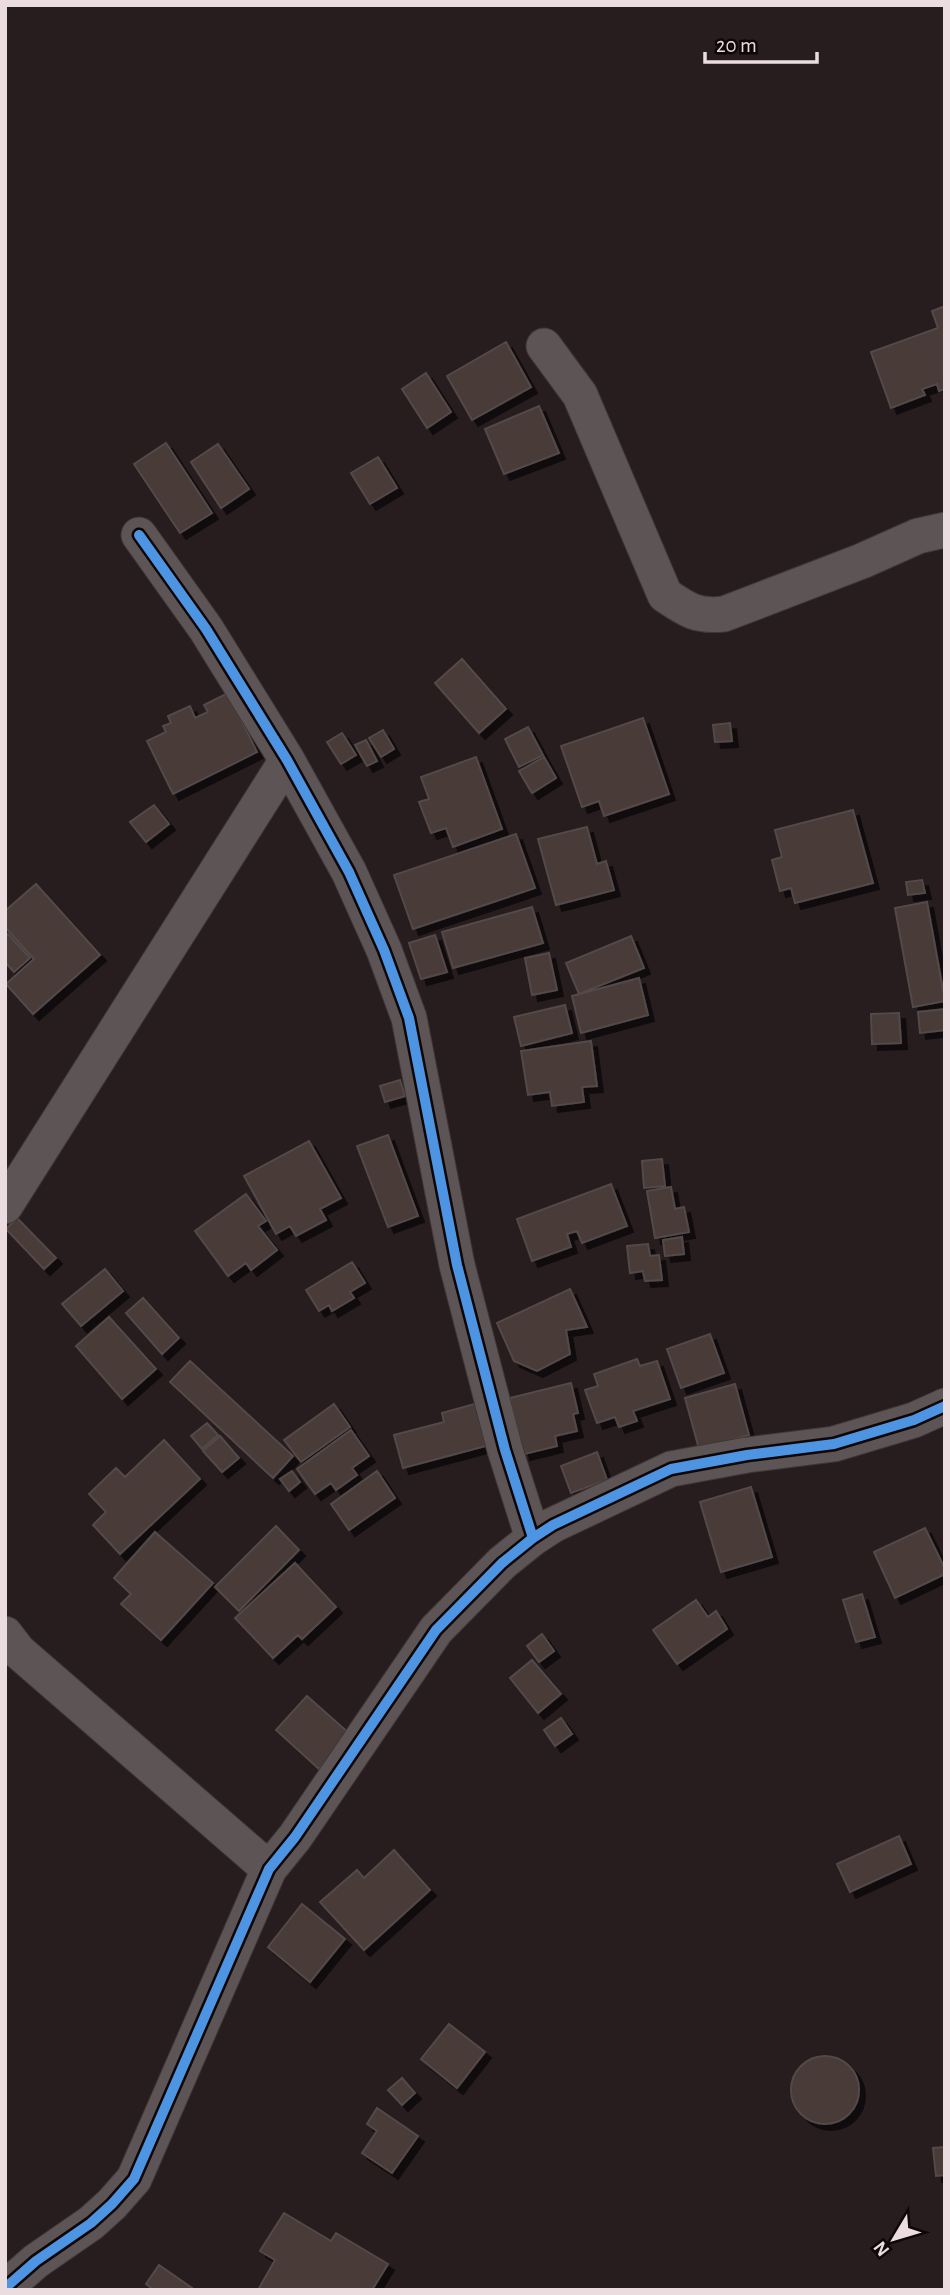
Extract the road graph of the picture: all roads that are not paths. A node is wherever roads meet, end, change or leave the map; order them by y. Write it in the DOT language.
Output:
graph roads {
  1 [pos="544,346"];
  2 [pos="945,530"];
  3 [pos="139,535"];
  4 [pos="287,760"];
  5 [pos="5,1206"];
  6 [pos="945,1406"];
  7 [pos="533,1538"];
  8 [pos="5,1634"];
  9 [pos="269,1869"];
  10 [pos="5,2288"];
  1 -- 2 [label="street"];
  3 -- 4 [label="street"];
  4 -- 5 [label="street"];
  4 -- 7 [label="street"];
  6 -- 7 [label="street"];
  7 -- 9 [label="street"];
  8 -- 9 [label="street"];
  9 -- 10 [label="street"];
}
